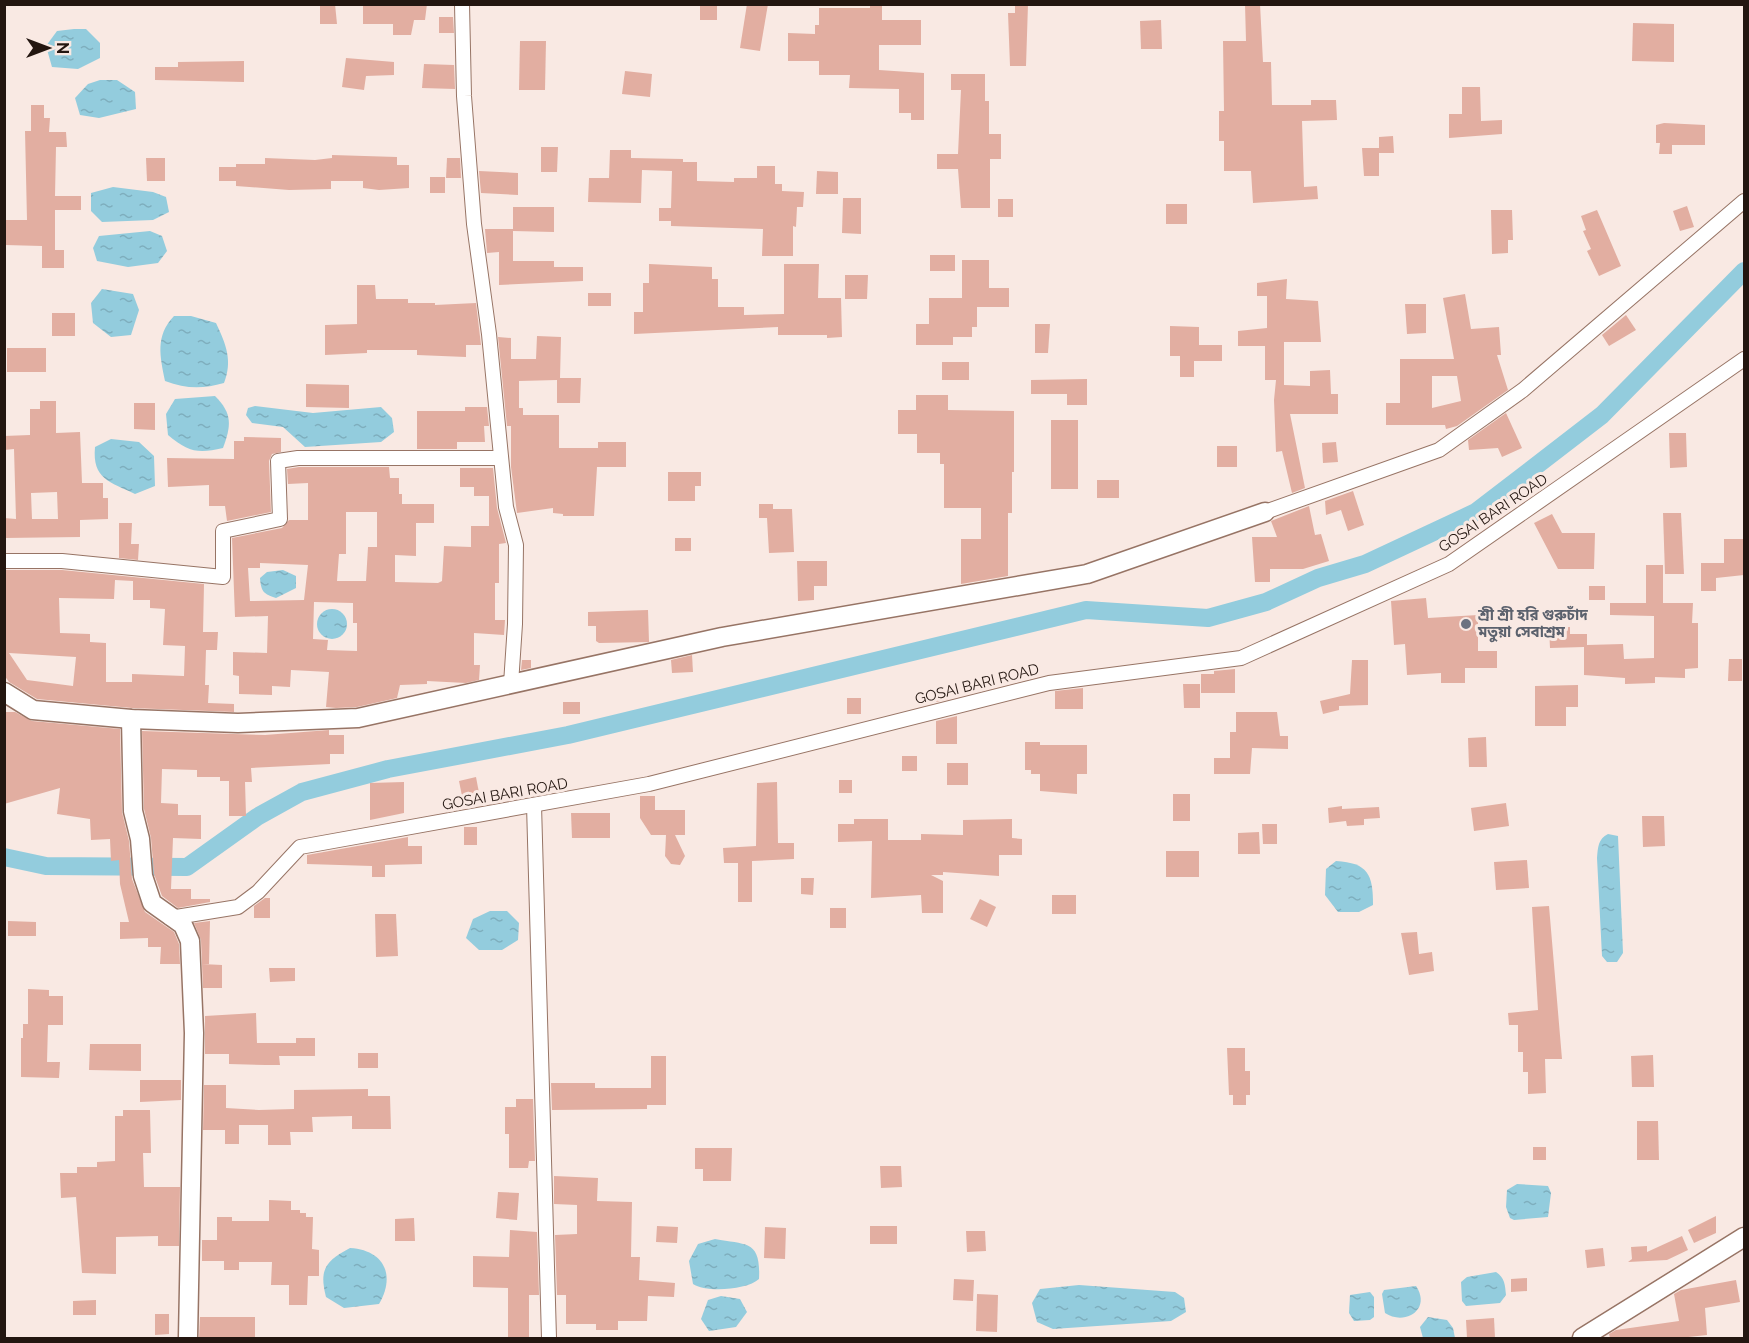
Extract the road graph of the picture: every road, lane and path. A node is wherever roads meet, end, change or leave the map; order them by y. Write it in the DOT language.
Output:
graph roads {
  1 [pos="462,4"];
  2 [pos="1744,201"];
  3 [pos="1744,359"];
  4 [pos="500,458"];
  5 [pos="1266,512"];
  6 [pos="4,561"];
  7 [pos="511,684"];
  8 [pos="4,692"];
  9 [pos="131,719"];
  10 [pos="534,805"];
  11 [pos="170,918"];
  12 [pos="1744,1237"];
  13 [pos="188,1338"];
  14 [pos="549,1338"];
  15 [pos="1582,1338"];
  1 -- 4 [label="street"];
  2 -- 5 [label="street"];
  3 -- 10 [label="street, GOSAI BARI ROAD"];
  4 -- 6 [label="street"];
  4 -- 7 [label="street"];
  5 -- 7 [label="street"];
  7 -- 9 [label="street"];
  8 -- 9 [label="street"];
  9 -- 11 [label="street"];
  10 -- 11 [label="street, GOSAI BARI ROAD"];
  10 -- 14 [label="street"];
  11 -- 13 [label="street"];
  12 -- 15 [label="street"];
}
